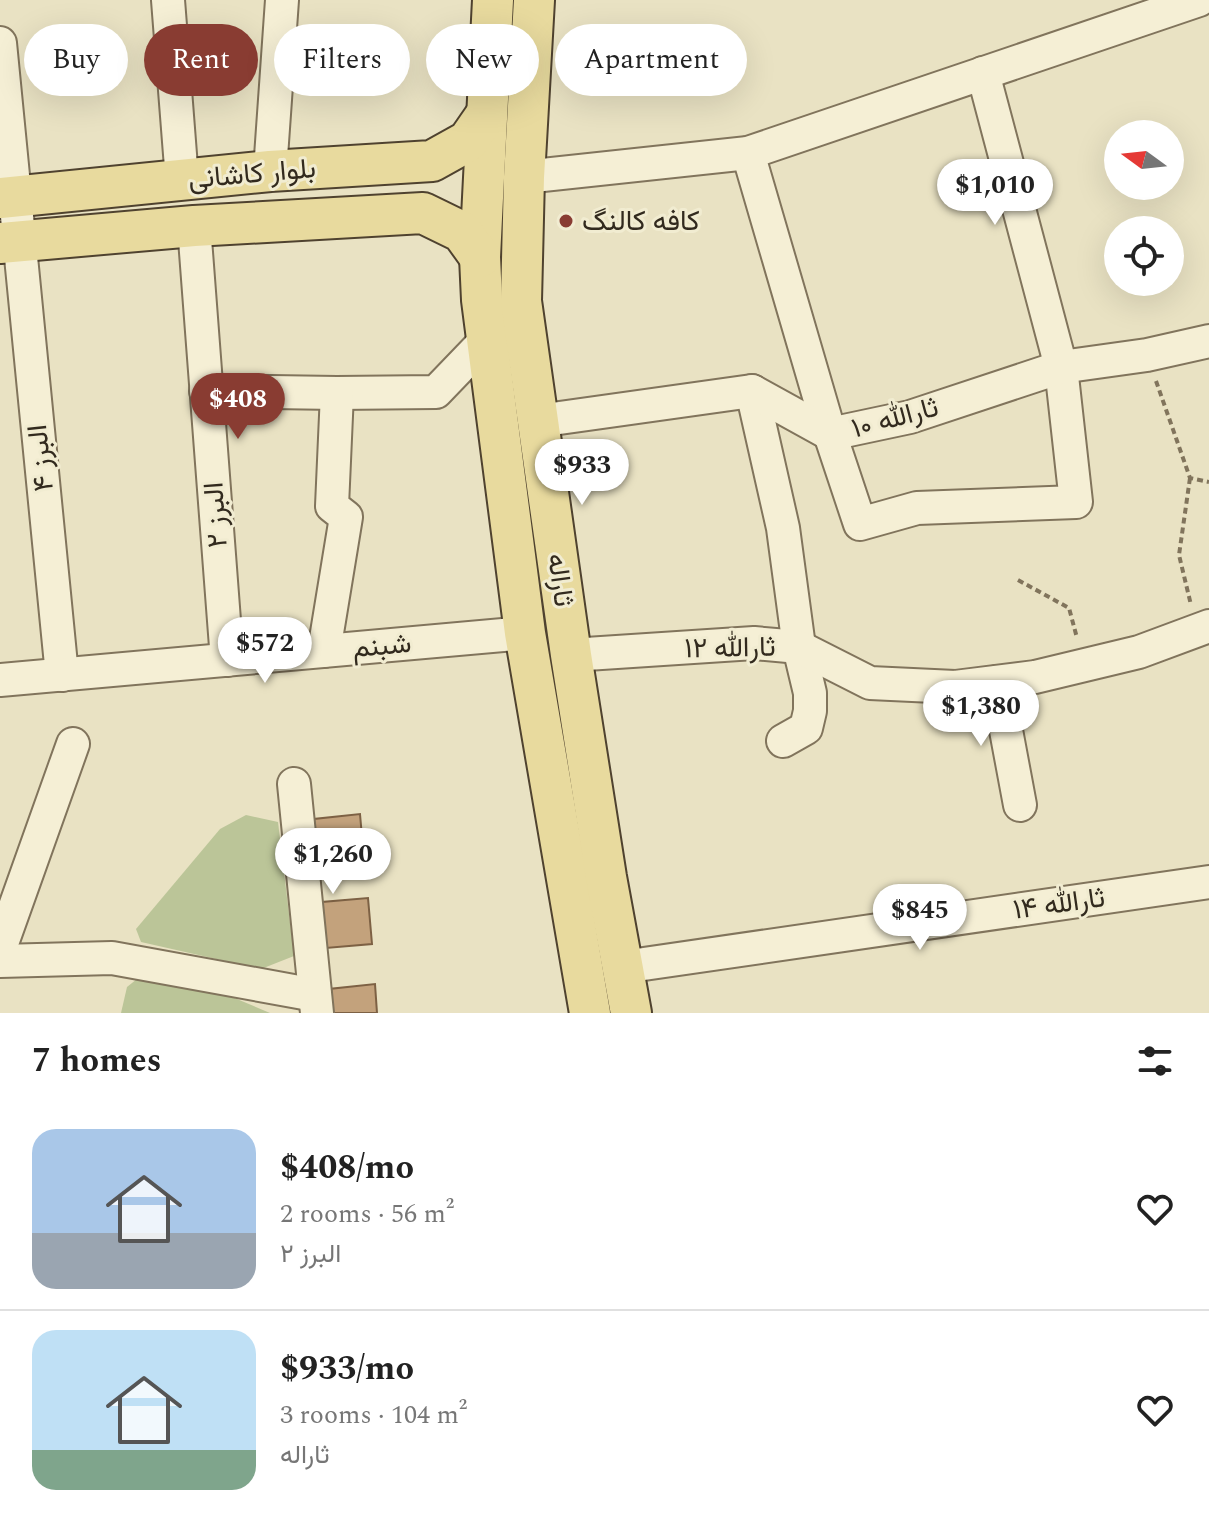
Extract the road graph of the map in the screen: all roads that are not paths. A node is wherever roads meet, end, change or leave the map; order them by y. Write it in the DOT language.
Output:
graph roads {
  1 [pos="168,0"];
  2 [pos="282,0"];
  3 [pos="493,0"];
  4 [pos="534,0"];
  5 [pos="1200,0"];
  6 [pos="1209,25"];
  7 [pos="0,43"];
  8 [pos="983,73"];
  9 [pos="486,115"];
  10 [pos="748,153"];
  11 [pos="432,161"];
  12 [pos="270,171"];
  13 [pos="524,177"];
  14 [pos="182,180"];
  15 [pos="7,197"];
  16 [pos="423,213"];
  17 [pos="194,226"];
  18 [pos="10,242"];
  19 [pos="480,257"];
  20 [pos="487,339"];
  21 [pos="1209,341"];
  22 [pos="1061,367"];
  23 [pos="206,391"];
  24 [pos="752,391"];
  25 [pos="337,393"];
  26 [pos="538,421"];
  27 [pos="830,434"];
  28 [pos="1203,628"];
  29 [pos="525,633"];
  30 [pos="799,647"];
  31 [pos="324,651"];
  32 [pos="571,655"];
  33 [pos="227,660"];
  34 [pos="62,675"];
  35 [pos="0,680"];
  36 [pos="997,682"];
  37 [pos="783,741"];
  38 [pos="73,744"];
  39 [pos="294,784"];
  40 [pos="1020,805"];
  41 [pos="1209,882"];
  42 [pos="0,949"];
  43 [pos="0,961"];
  44 [pos="623,967"];
  45 [pos="316,1004"];
  46 [pos="590,1013"];
  47 [pos="631,1013"];
  1 -- 14 [label="street"];
  2 -- 12 [label="street"];
  3 -- 9 [label="main road, ثاراله"];
  4 -- 13 [label="main road, ثاراله"];
  5 -- 6 [label="street"];
  5 -- 8 [label="street"];
  7 -- 15 [label="street, البرز ۴"];
  8 -- 10 [label="street"];
  8 -- 22 [label="street"];
  9 -- 11 [label="main road, بلوار کاشانی"];
  9 -- 19 [label="main road, ثاراله"];
  10 -- 13 [label="street"];
  10 -- 27 [label="street"];
  11 -- 12 [label="main road, بلوار کاشانی"];
  11 -- 16 [label="main road"];
  12 -- 14 [label="main road, بلوار کاشانی"];
  13 -- 26 [label="main road, ثاراله"];
  14 -- 15 [label="main road, بلوار کاشانی"];
  15 -- 18 [label="street, البرز ۴"];
  16 -- 17 [label="main road, بلوار کاشانی"];
  16 -- 19 [label="main road, بلوار کاشانی"];
  17 -- 18 [label="main road, بلوار کاشانی"];
  17 -- 23 [label="street, البرز ۲"];
  18 -- 34 [label="street, البرز ۴"];
  19 -- 20 [label="main road, ثاراله"];
  20 -- 25 [label="street"];
  20 -- 29 [label="main road, ثاراله"];
  21 -- 22 [label="street, ثارالله ۱۰"];
  22 -- 27 [label="street, ثارالله ۱۰"];
  22 -- 27 [label="street"];
  23 -- 25 [label="street"];
  23 -- 33 [label="street, البرز ۲"];
  24 -- 26 [label="street"];
  24 -- 27 [label="street, ثارالله ۱۰"];
  24 -- 30 [label="street"];
  25 -- 31 [label="street"];
  26 -- 32 [label="main road, ثاراله"];
  28 -- 36 [label="street, ثارالله ۱۲"];
  29 -- 31 [label="street, شبنم"];
  29 -- 46 [label="main road, ثاراله"];
  30 -- 32 [label="street, ثارالله ۱۲"];
  30 -- 36 [label="street, ثارالله ۱۲"];
  30 -- 37 [label="street"];
  31 -- 33 [label="street, شبنم"];
  32 -- 44 [label="main road, ثاراله"];
  33 -- 34 [label="street, شبنم"];
  34 -- 35 [label="street, شبنم"];
  36 -- 40 [label="street"];
  38 -- 42 [label="street"];
  39 -- 45 [label="street"];
  41 -- 44 [label="street, ثارالله ۱۴"];
  43 -- 45 [label="street"];
  44 -- 47 [label="main road, ثاراله"];
}
